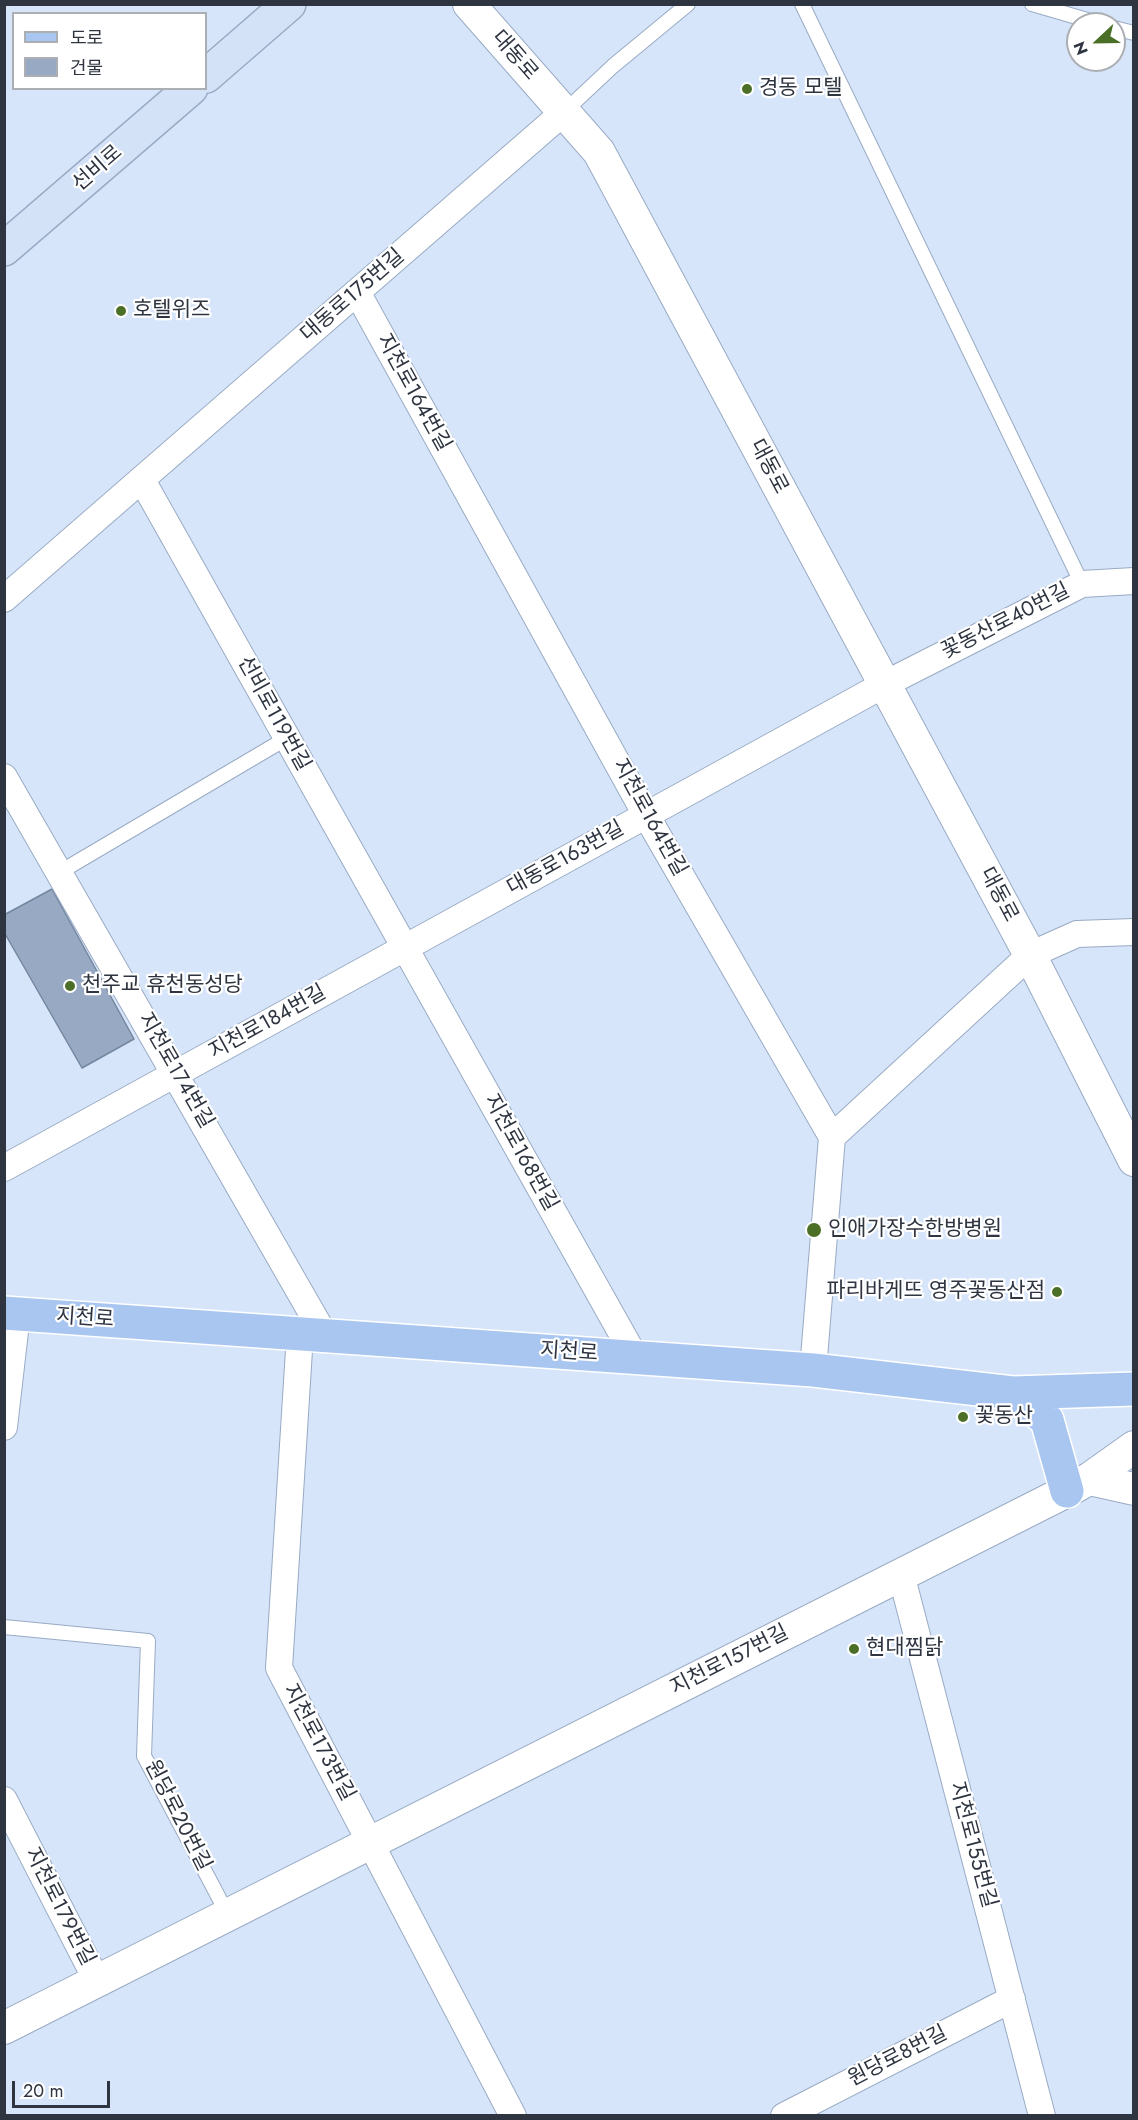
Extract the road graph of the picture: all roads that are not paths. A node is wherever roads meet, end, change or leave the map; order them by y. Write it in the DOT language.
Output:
graph roads {
  1 [pos="289,4"];
  2 [pos="469,4"];
  3 [pos="688,4"];
  4 [pos="802,4"];
  5 [pos="1032,4"];
  6 [pos="1066,14"];
  7 [pos="207,75"];
  8 [pos="189,90"];
  9 [pos="564,112"];
  10 [pos="4,249"];
  11 [pos="357,292"];
  12 [pos="142,480"];
  13 [pos="1134,581"];
  14 [pos="1082,584"];
  15 [pos="4,599"];
  16 [pos="885,684"];
  17 [pos="287,738"];
  18 [pos="4,777"];
  19 [pos="646,815"];
  20 [pos="60,872"];
  21 [pos="1134,932"];
  22 [pos="405,948"];
  23 [pos="1030,955"];
  24 [pos="176,1073"];
  25 [pos="832,1137"];
  26 [pos="1134,1160"];
  27 [pos="4,1168"];
  28 [pos="11,1314"];
  29 [pos="313,1335"];
  30 [pos="635,1357"];
  31 [pos="813,1370"];
  32 [pos="1134,1389"];
  33 [pos="1013,1393"];
  34 [pos="4,1427"];
  35 [pos="1134,1447"];
  36 [pos="1134,1467"];
  37 [pos="1078,1485"];
  38 [pos="1134,1489"];
  39 [pos="901,1574"];
  40 [pos="4,1627"];
  41 [pos="4,1800"];
  42 [pos="370,1843"];
  43 [pos="228,1915"];
  44 [pos="97,1982"];
  45 [pos="1012,1999"];
  46 [pos="4,2028"];
  47 [pos="513,2115"];
  48 [pos="784,2115"];
  49 [pos="1042,2115"];
  1 -- 7 [label="main road"];
  2 -- 9 [label="street, 대동로"];
  3 -- 9 [label="lane"];
  4 -- 14 [label="lane"];
  5 -- 6 [label="lane"];
  8 -- 10 [label="main road, 선비로"];
  9 -- 11 [label="street, 대동로175번길"];
  9 -- 16 [label="street, 대동로"];
  11 -- 12 [label="street, 대동로175번길"];
  11 -- 19 [label="street, 지천로164번길"];
  12 -- 15 [label="street, 대동로175번길"];
  12 -- 17 [label="street, 선비로119번길"];
  13 -- 14 [label="street, 꽃동산로40번길"];
  14 -- 16 [label="street, 꽃동산로40번길"];
  16 -- 19 [label="street, 대동로163번길"];
  16 -- 23 [label="street, 대동로"];
  17 -- 20 [label="lane"];
  17 -- 22 [label="street, 선비로119번길"];
  18 -- 20 [label="street, 지천로174번길"];
  19 -- 22 [label="street, 대동로163번길"];
  19 -- 25 [label="street, 지천로164번길"];
  20 -- 24 [label="street, 지천로174번길"];
  21 -- 23 [label="street"];
  22 -- 24 [label="street, 지천로184번길"];
  22 -- 30 [label="street, 지천로168번길"];
  23 -- 25 [label="street"];
  23 -- 26 [label="street, 대동로"];
  24 -- 27 [label="street, 지천로184번길"];
  24 -- 29 [label="street, 지천로174번길"];
  25 -- 31 [label="street"];
  28 -- 29 [label="main road, 지천로"];
  28 -- 34 [label="street"];
  29 -- 30 [label="main road, 지천로"];
  29 -- 42 [label="street, 지천로173번길"];
  30 -- 31 [label="main road, 지천로"];
  31 -- 33 [label="main road, 지천로"];
  32 -- 33 [label="main road, 지천로"];
  33 -- 37 [label="main road"];
  35 -- 37 [label="street"];
  36 -- 37 [label="street"];
  37 -- 38 [label="street"];
  37 -- 39 [label="street, 지천로157번길"];
  39 -- 42 [label="street, 지천로157번길"];
  39 -- 45 [label="street, 지천로155번길"];
  40 -- 43 [label="lane, 원당로20번길"];
  41 -- 44 [label="street, 지천로179번길"];
  42 -- 43 [label="street"];
  42 -- 47 [label="street, 지천로173번길"];
  43 -- 44 [label="street"];
  44 -- 46 [label="street"];
  45 -- 48 [label="street, 원당로8번길"];
  45 -- 49 [label="street, 지천로155번길"];
}
